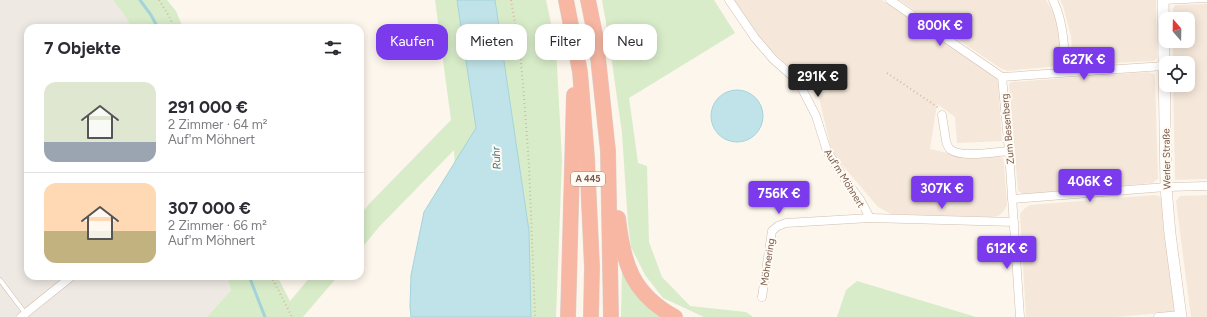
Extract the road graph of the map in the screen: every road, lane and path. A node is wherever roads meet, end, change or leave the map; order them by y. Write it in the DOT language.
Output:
graph roads {
  1 [pos="159,0"];
  2 [pos="510,0"];
  3 [pos="566,0"];
  4 [pos="588,0"];
  5 [pos="730,0"];
  6 [pos="890,0"];
  7 [pos="1053,0"];
  8 [pos="1207,0"];
  9 [pos="1163,1"];
  10 [pos="172,24"];
  11 [pos="571,24"];
  12 [pos="1164,56"];
  13 [pos="575,60"];
  14 [pos="578,60"];
  15 [pos="1159,66"];
  16 [pos="1066,72"];
  17 [pos="887,73"];
  18 [pos="1002,77"];
  19 [pos="1164,92"];
  20 [pos="942,115"];
  21 [pos="608,151"];
  22 [pos="1009,151"];
  23 [pos="1207,186"];
  24 [pos="1166,187"];
  25 [pos="1012,199"];
  26 [pos="870,218"];
  27 [pos="1014,222"];
  28 [pos="0,280"];
  29 [pos="67,280"];
  30 [pos="273,280"];
  31 [pos="762,297"];
  32 [pos="23,315"];
  33 [pos="1181,316"];
  34 [pos="292,317"];
  35 [pos="535,317"];
  36 [pos="568,317"];
  37 [pos="591,317"];
  38 [pos="611,317"];
  39 [pos="675,317"];
  40 [pos="1020,317"];
  41 [pos="1158,317"];
  1 -- 10 [label="path"];
  2 -- 35 [label="path"];
  3 -- 11 [label="highway, A 445"];
  4 -- 21 [label="highway, A 445"];
  5 -- 26 [label="street, Auf'm Möhnert"];
  6 -- 18 [label="street"];
  7 -- 16 [label="street"];
  8 -- 9 [label="lane"];
  9 -- 12 [label="main road, Werler Straße"];
  13 -- 36 [label="highway"];
  14 -- 37 [label="highway, A 445"];
  15 -- 16 [label="street"];
  16 -- 18 [label="street"];
  17 -- 20 [label="path"];
  18 -- 22 [label="street, Zum Besenberg"];
  19 -- 24 [label="main road, Werler Straße"];
  20 -- 22 [label="street"];
  21 -- 38 [label="highway, A 445"];
  21 -- 39 [label="highway"];
  22 -- 25 [label="street, Zum Besenberg"];
  23 -- 24 [label="street"];
  24 -- 25 [label="street"];
  24 -- 33 [label="main road, Werler Straße"];
  25 -- 27 [label="street, Zum Besenberg"];
  26 -- 27 [label="street, Auf'm Möhnert"];
  26 -- 31 [label="street, Möhnering"];
  27 -- 40 [label="street, Zum Besenberg"];
  28 -- 32 [label="lane"];
  29 -- 32 [label="street"];
  30 -- 34 [label="path"];
  33 -- 41 [label="street"];
}
